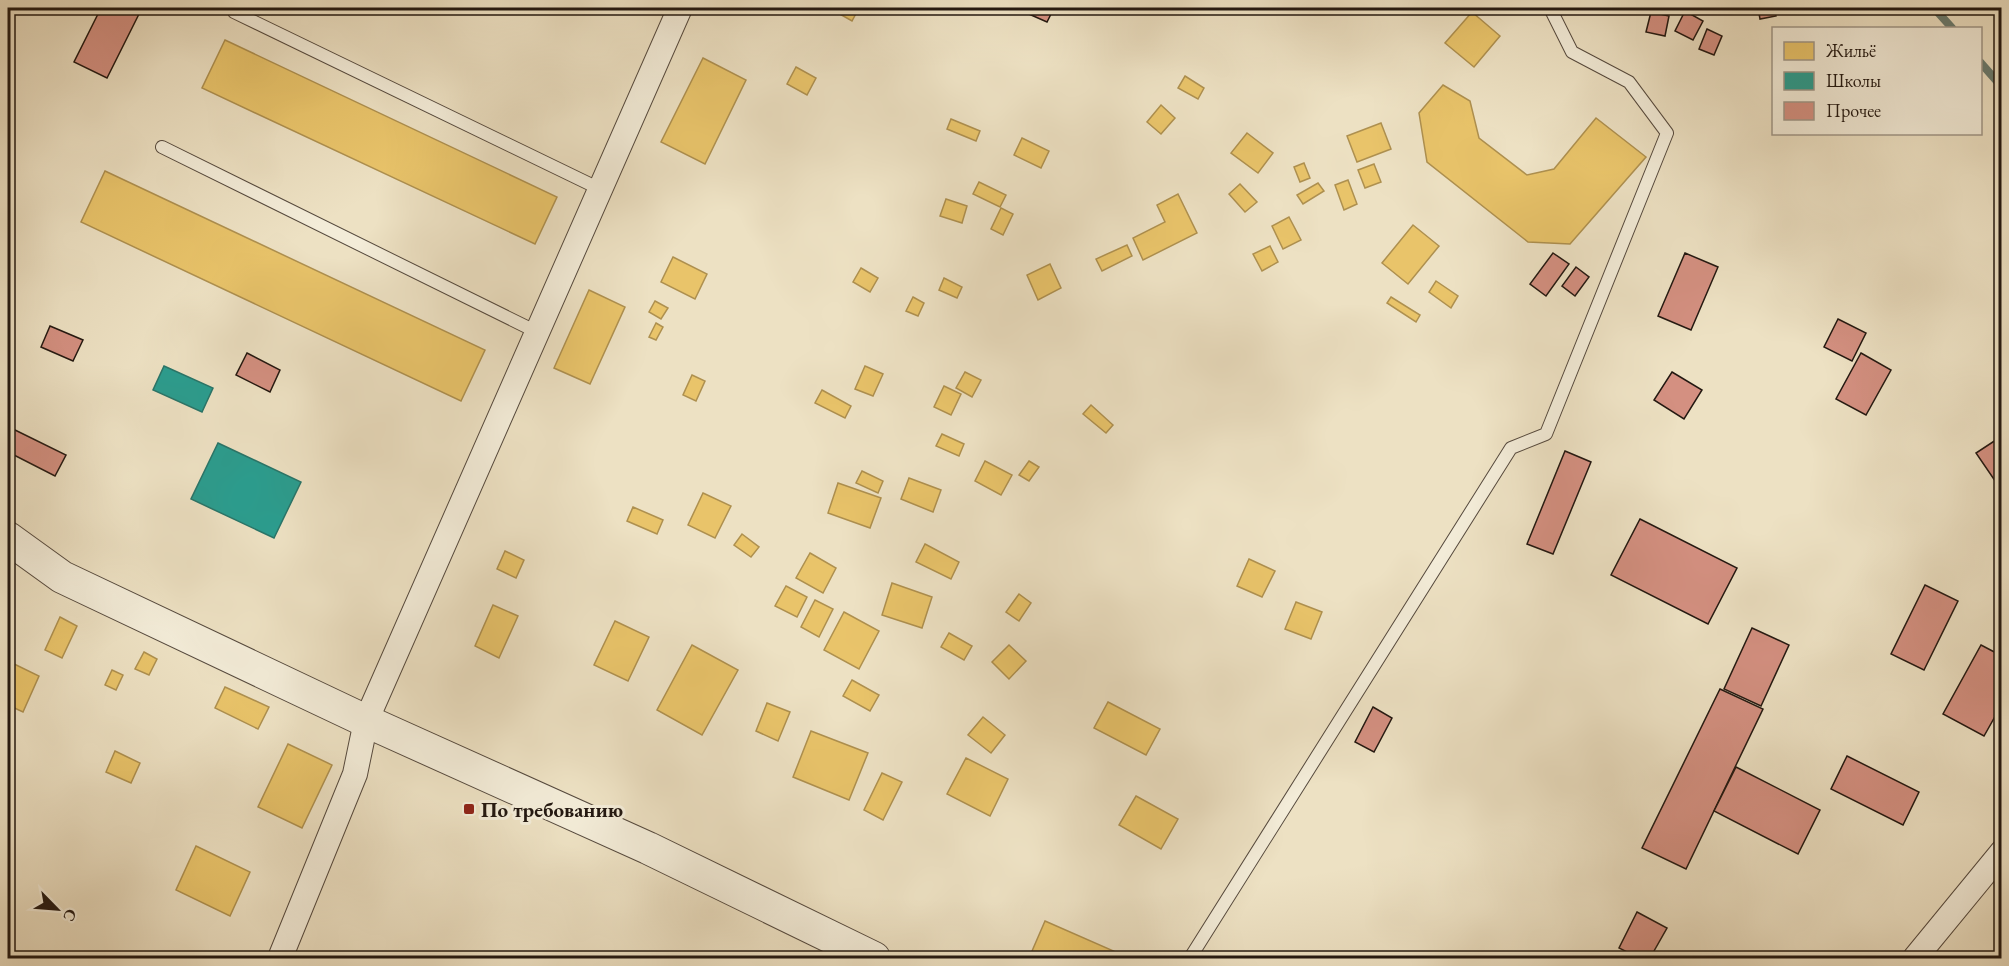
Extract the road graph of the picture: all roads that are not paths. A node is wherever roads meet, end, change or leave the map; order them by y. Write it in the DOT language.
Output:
graph roads {
  1 [pos="680,8"];
  2 [pos="1551,8"];
  3 [pos="234,12"];
  4 [pos="162,147"];
  5 [pos="600,189"];
  6 [pos="537,332"];
  7 [pos="8,538"];
  8 [pos="366,722"];
  9 [pos="2001,852"];
  10 [pos="280,958"];
  11 [pos="874,958"];
  12 [pos="1190,958"];
  13 [pos="1915,958"];
  1 -- 5 [label="street"];
  2 -- 12 [label="lane"];
  3 -- 5 [label="lane"];
  4 -- 6 [label="lane"];
  5 -- 6 [label="street"];
  6 -- 8 [label="street"];
  7 -- 8 [label="street"];
  8 -- 10 [label="street"];
  8 -- 11 [label="street"];
  9 -- 13 [label="street"];
}
